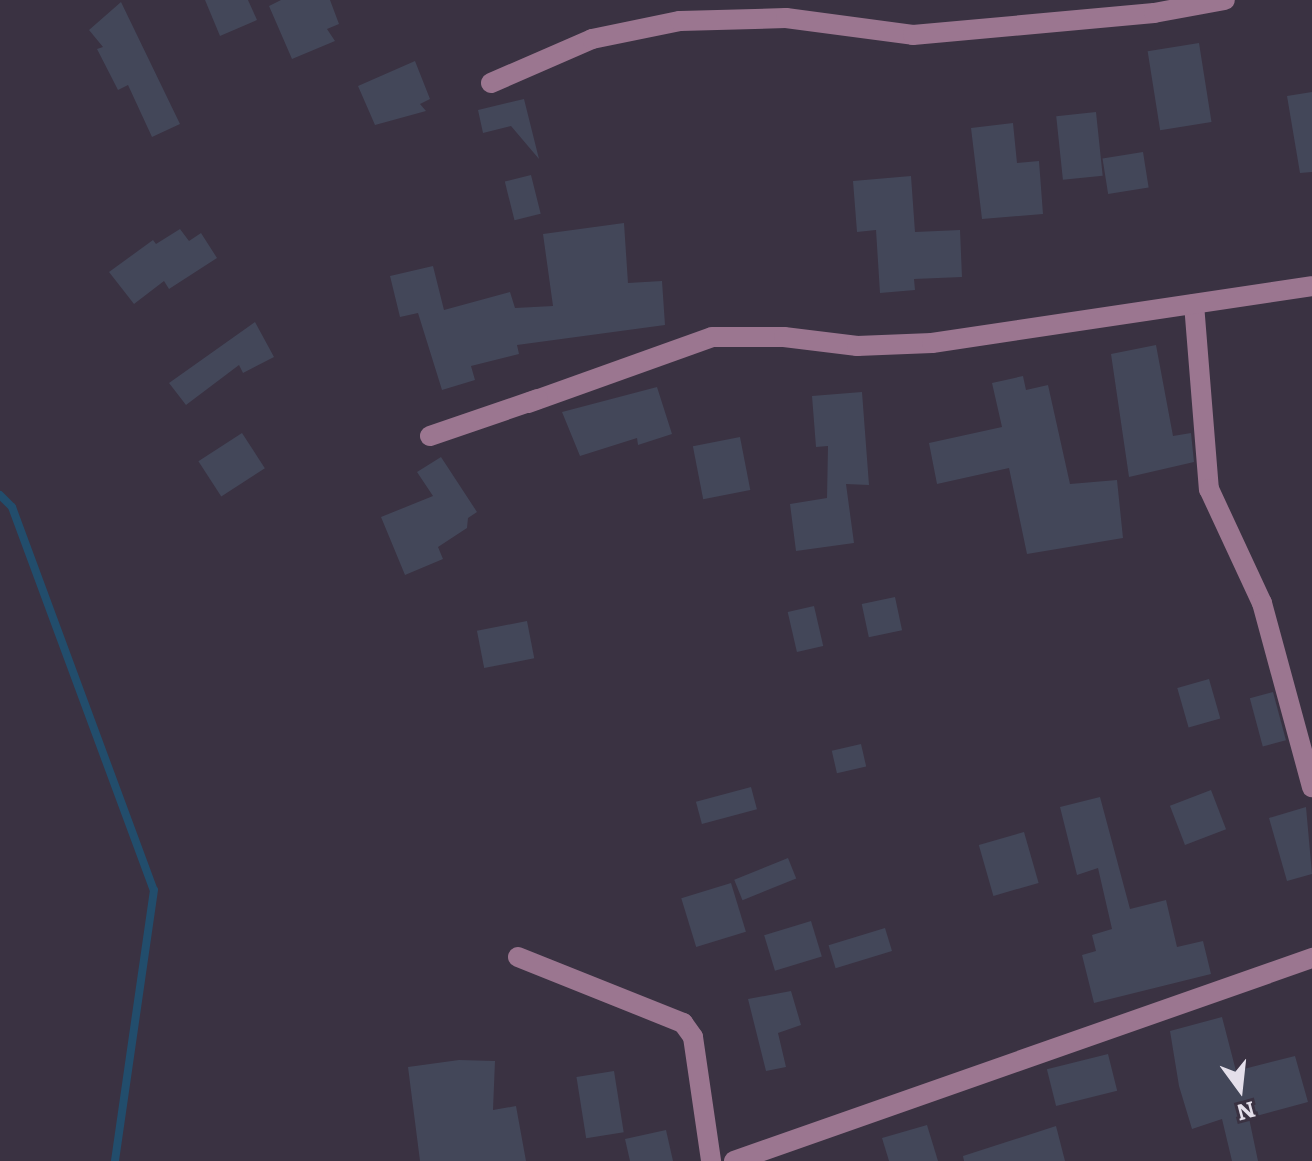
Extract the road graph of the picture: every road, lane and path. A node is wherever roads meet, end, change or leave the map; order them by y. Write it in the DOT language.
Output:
graph roads {
  1 [pos="1225,0"];
  2 [pos="491,83"];
  3 [pos="1312,286"];
  4 [pos="1194,304"];
  5 [pos="430,436"];
  6 [pos="1312,787"];
  7 [pos="518,957"];
  8 [pos="1312,958"];
  9 [pos="711,1161"];
  10 [pos="734,1161"];
  1 -- 2 [label="street"];
  3 -- 4 [label="street"];
  4 -- 5 [label="street"];
  4 -- 6 [label="street"];
  7 -- 9 [label="street"];
  8 -- 10 [label="street"];
}
